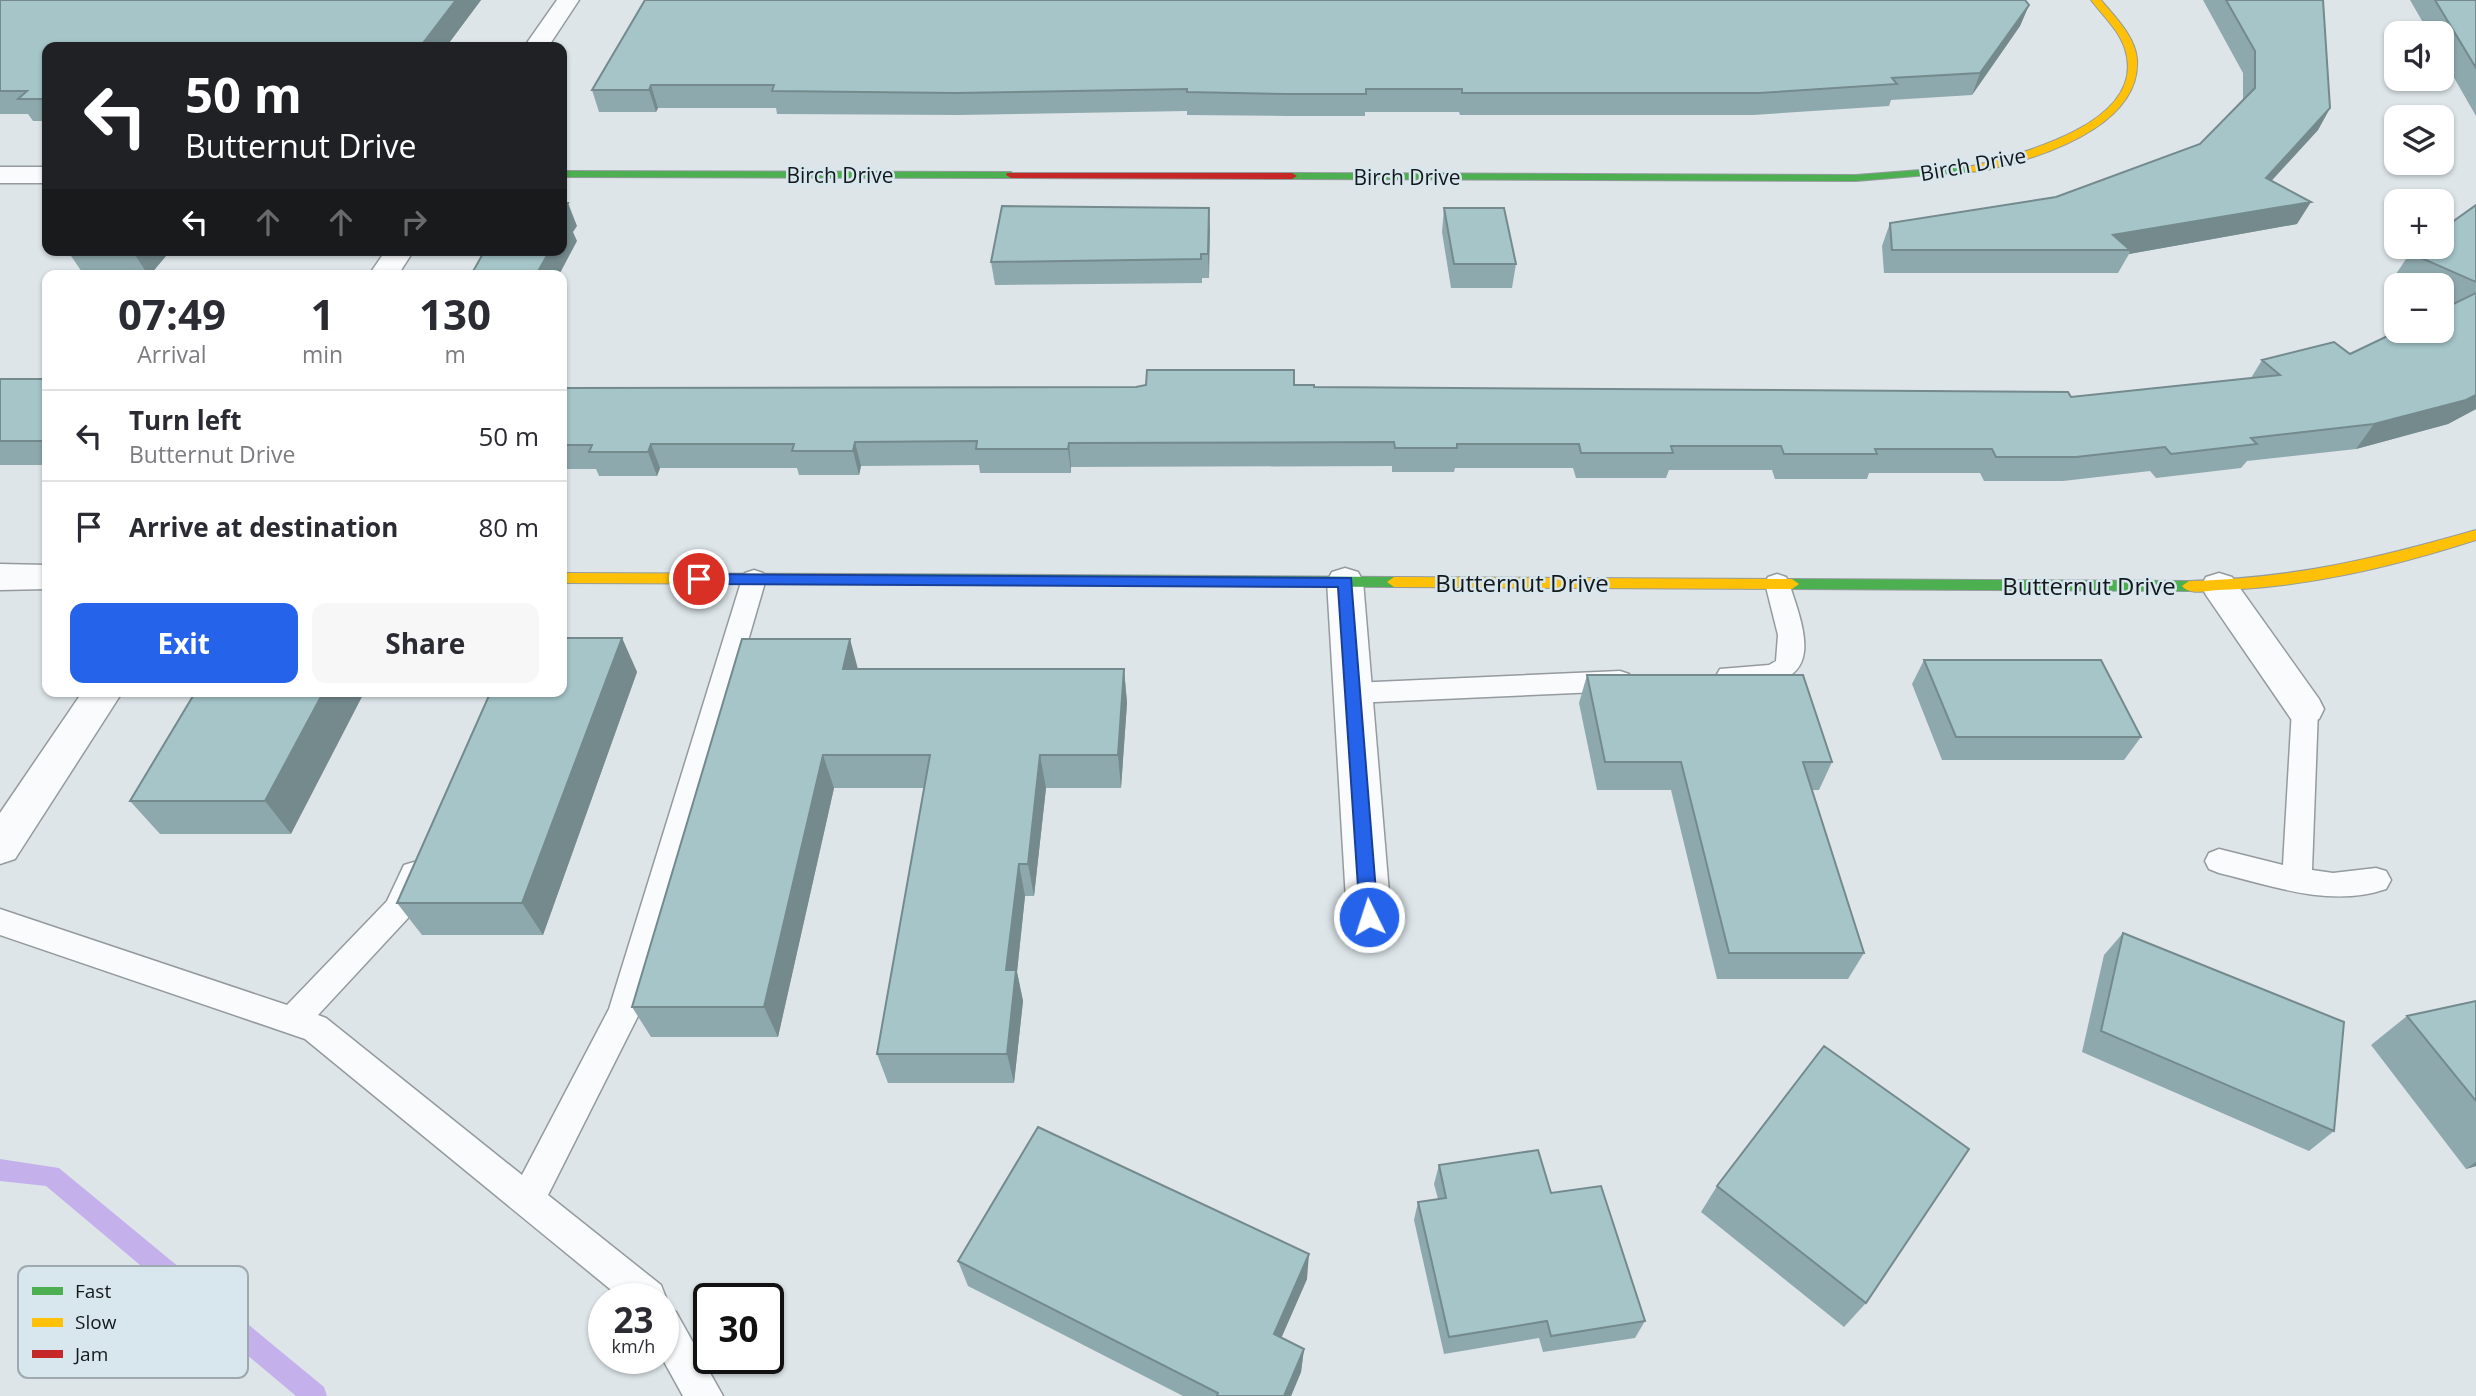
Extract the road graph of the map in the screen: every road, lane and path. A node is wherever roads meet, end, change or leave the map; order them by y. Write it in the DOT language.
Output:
graph roads {
  1 [pos="568,0"];
  2 [pos="2096,0"];
  3 [pos="539,42"];
  4 [pos="567,174"];
  5 [pos="0,175"];
  6 [pos="42,175"];
  7 [pos="2476,535"];
  8 [pos="0,577"];
  9 [pos="42,577"];
  10 [pos="567,578"];
  11 [pos="754,579"];
  12 [pos="1345,581"];
  13 [pos="1777,583"];
  14 [pos="2219,586"];
  15 [pos="1705,677"];
  16 [pos="1651,680"];
  17 [pos="1353,693"];
  18 [pos="100,697"];
  19 [pos="2305,709"];
  20 [pos="0,847"];
  21 [pos="426,849"];
  22 [pos="2219,861"];
  23 [pos="2297,880"];
  24 [pos="2376,880"];
  25 [pos="1369,917"];
  26 [pos="0,922"];
  27 [pos="293,1020"];
  28 [pos="528,1199"];
  29 [pos="630,1283"];
  30 [pos="679,1353"];
  31 [pos="704,1396"];
  1 -- 3 [label="street"];
  2 -- 4 [label="street, Birch Drive"];
  5 -- 6 [label="street"];
  7 -- 14 [label="street, Butternut Drive"];
  8 -- 9 [label="street"];
  10 -- 11 [label="street, Butternut Drive"];
  11 -- 12 [label="street, Butternut Drive"];
  11 -- 28 [label="lane"];
  12 -- 13 [label="street, Butternut Drive"];
  12 -- 17 [label="street"];
  13 -- 14 [label="street, Butternut Drive"];
  13 -- 15 [label="lane"];
  14 -- 19 [label="street"];
  16 -- 17 [label="lane"];
  17 -- 25 [label="street"];
  18 -- 20 [label="street"];
  19 -- 23 [label="lane"];
  21 -- 27 [label="lane"];
  22 -- 23 [label="lane"];
  23 -- 24 [label="lane"];
  26 -- 27 [label="lane"];
  27 -- 28 [label="lane"];
  28 -- 29 [label="lane"];
  30 -- 31 [label="lane"];
}
